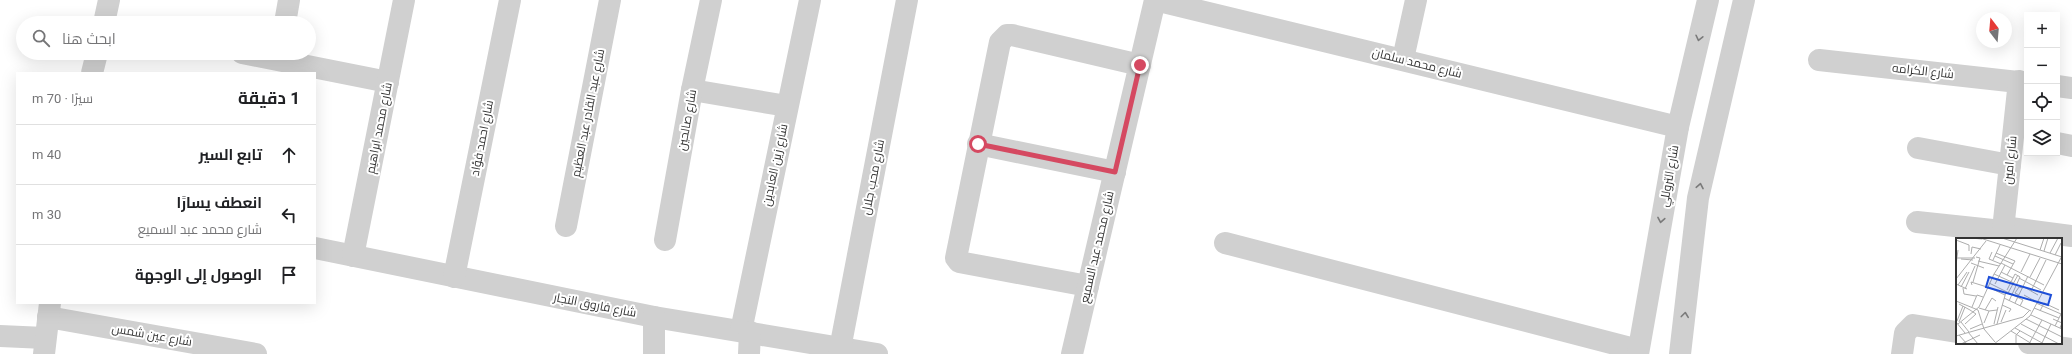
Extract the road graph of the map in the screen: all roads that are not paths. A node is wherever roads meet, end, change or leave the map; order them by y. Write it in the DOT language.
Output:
graph roads {
  1 [pos="109,0"];
  2 [pos="290,0"];
  3 [pos="404,0"];
  4 [pos="510,0"];
  5 [pos="610,0"];
  6 [pos="711,0"];
  7 [pos="810,0"];
  8 [pos="907,0"];
  9 [pos="1155,0"];
  10 [pos="1416,0"];
  11 [pos="1708,0"];
  12 [pos="1744,0"];
  13 [pos="106,16"];
  14 [pos="287,16"];
  15 [pos="1403,59"];
  16 [pos="95,60"];
  17 [pos="1819,60"];
  18 [pos="278,62"];
  19 [pos="1140,65"];
  20 [pos="92,72"];
  21 [pos="388,82"];
  22 [pos="2023,82"];
  23 [pos="2060,86"];
  24 [pos="2072,88"];
  25 [pos="692,90"];
  26 [pos="787,106"];
  27 [pos="1678,127"];
  28 [pos="2020,138"];
  29 [pos="978,144"];
  30 [pos="2060,144"];
  31 [pos="2072,146"];
  32 [pos="1918,148"];
  33 [pos="2010,165"];
  34 [pos="1115,172"];
  35 [pos="1917,222"];
  36 [pos="566,226"];
  37 [pos="2002,232"];
  38 [pos="2072,236"];
  39 [pos="665,240"];
  40 [pos="1226,243"];
  41 [pos="316,248"];
  42 [pos="353,256"];
  43 [pos="454,277"];
  44 [pos="1088,286"];
  45 [pos="654,317"];
  46 [pos="47,328"];
  47 [pos="745,332"];
  48 [pos="1956,332"];
  49 [pos="0,336"];
  50 [pos="2036,344"];
  51 [pos="2072,349"];
  52 [pos="840,350"];
  53 [pos="1638,352"];
  54 [pos="256,354"];
  55 [pos="654,354"];
  56 [pos="748,354"];
  57 [pos="877,354"];
  58 [pos="1072,354"];
  59 [pos="1680,354"];
  60 [pos="1902,354"];
  1 -- 13 [label="street"];
  2 -- 14 [label="street"];
  3 -- 21 [label="street, شارع محمد ابراهيم"];
  4 -- 43 [label="street, شارع احمد فؤاد"];
  5 -- 36 [label="street, شارع عبد القادر عبد العظيم"];
  6 -- 25 [label="street, شارع صالحين"];
  7 -- 26 [label="street, شارع زين العابدين"];
  8 -- 52 [label="street, شارع محب جلال"];
  9 -- 15 [label="street, شارع محمد سلمان"];
  9 -- 19 [label="street, شارع محمد عبد السميع"];
  10 -- 15 [label="street"];
  11 -- 27 [label="street, شارع التروللي, one-way"];
  59 -- 12 [label="street, one-way"];
  15 -- 27 [label="street, شارع محمد سلمان"];
  16 -- 20 [label="street"];
  17 -- 22 [label="street, شارع الكرامه"];
  18 -- 21 [label="street"];
  19 -- 29 [label="street"];
  19 -- 34 [label="street, شارع محمد عبد السميع"];
  21 -- 42 [label="street, شارع محمد ابراهيم"];
  22 -- 28 [label="street, شارع امين"];
  23 -- 24 [label="street"];
  25 -- 26 [label="street"];
  25 -- 39 [label="street, شارع صالحين"];
  26 -- 47 [label="street, شارع زين العابدين"];
  27 -- 53 [label="street, شارع التروللي, one-way"];
  28 -- 33 [label="street, شارع امين"];
  29 -- 34 [label="street"];
  29 -- 44 [label="street"];
  30 -- 31 [label="street"];
  32 -- 33 [label="street"];
  33 -- 37 [label="street, شارع امين"];
  34 -- 44 [label="street, شارع محمد عبد السميع"];
  35 -- 37 [label="street"];
  37 -- 38 [label="street"];
  40 -- 53 [label="street"];
  41 -- 42 [label="street, شارع فاروق النجار"];
  42 -- 43 [label="street, شارع فاروق النجار"];
  43 -- 45 [label="street, شارع فاروق النجار"];
  44 -- 58 [label="street, شارع محمد عبد السميع"];
  45 -- 47 [label="street, شارع فاروق النجار"];
  45 -- 55 [label="street"];
  46 -- 49 [label="street, شارع عين شمس"];
  46 -- 54 [label="street, شارع عين شمس"];
  47 -- 52 [label="street, شارع فاروق النجار"];
  47 -- 56 [label="street, شارع زين العابدين"];
  48 -- 60 [label="street"];
  50 -- 51 [label="street"];
  52 -- 57 [label="street, شارع فاروق النجار"];
}
